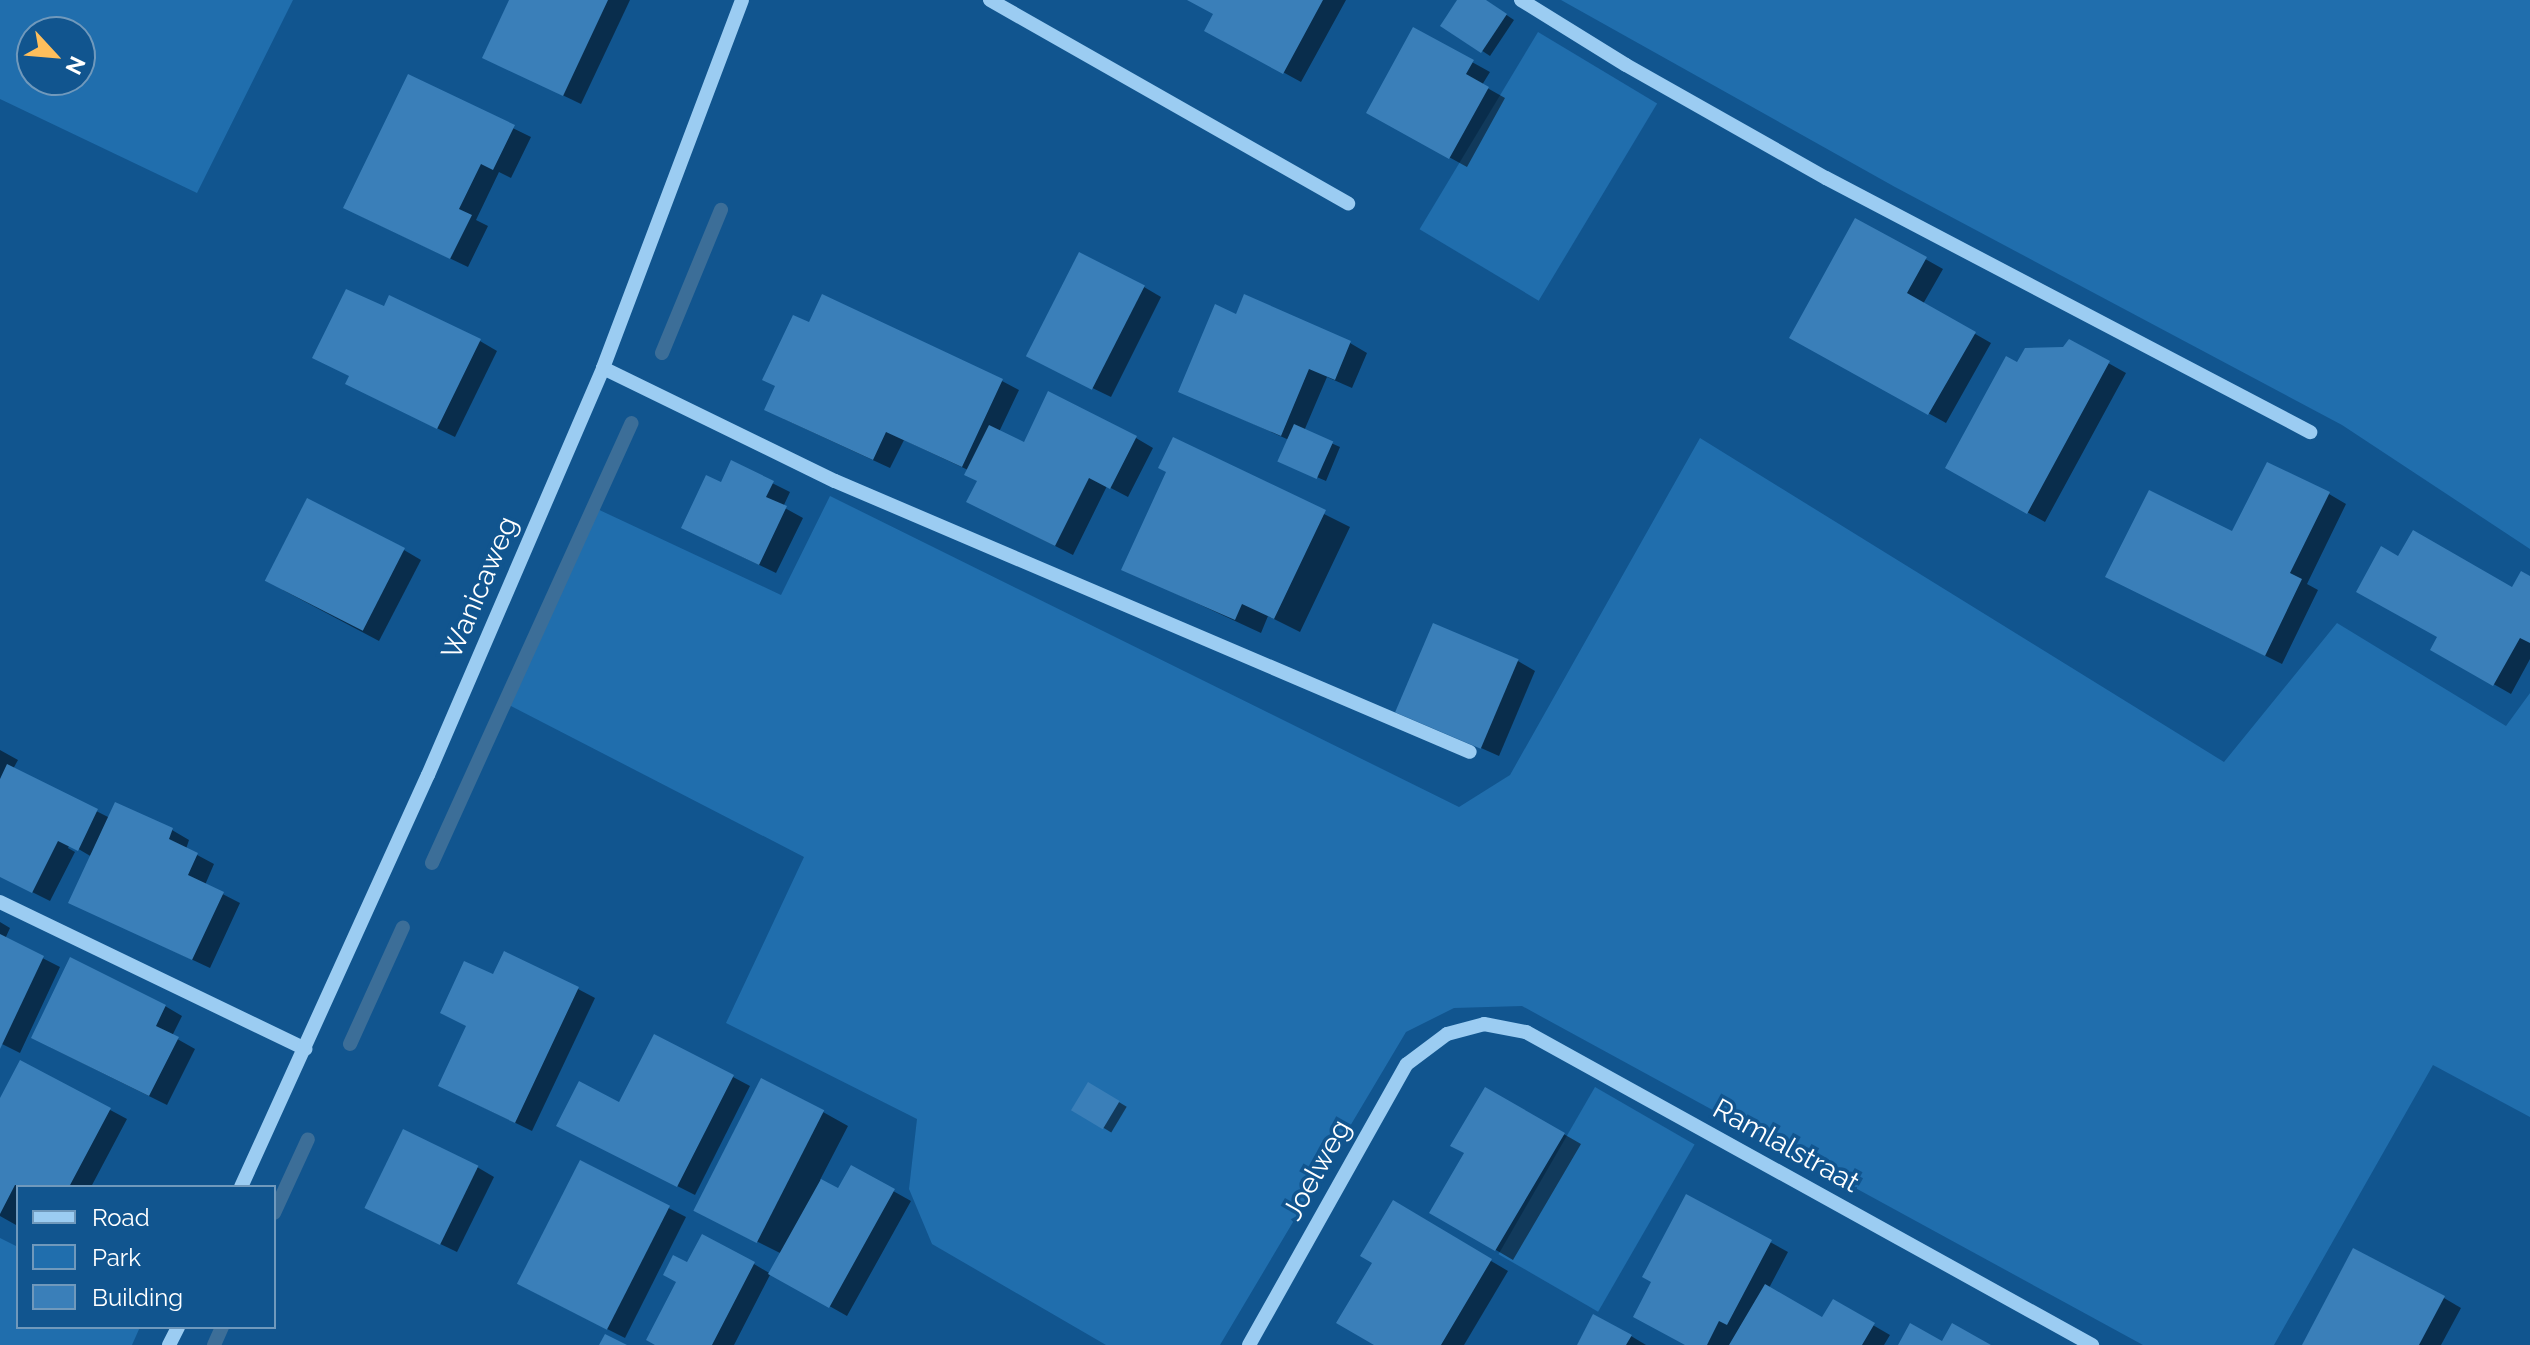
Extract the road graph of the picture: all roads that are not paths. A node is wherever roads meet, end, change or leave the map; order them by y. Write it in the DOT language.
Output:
graph roads {
  1 [pos="742,0"];
  2 [pos="990,0"];
  3 [pos="1521,0"];
  4 [pos="1348,203"];
  5 [pos="603,368"];
  6 [pos="2310,432"];
  7 [pos="1470,752"];
  8 [pos="0,902"];
  9 [pos="1447,1034"];
  10 [pos="305,1049"];
  11 [pos="242,1185"];
  12 [pos="1249,1345"];
  13 [pos="2092,1345"];
  1 -- 5 [label="street, Wanicaweg"];
  2 -- 4 [label="street"];
  3 -- 6 [label="street"];
  5 -- 7 [label="street"];
  5 -- 10 [label="street, Wanicaweg"];
  8 -- 10 [label="street"];
  9 -- 12 [label="street, Joelweg"];
  9 -- 13 [label="street, Ramlalstraat"];
  10 -- 11 [label="street, Wanicaweg"];
}
